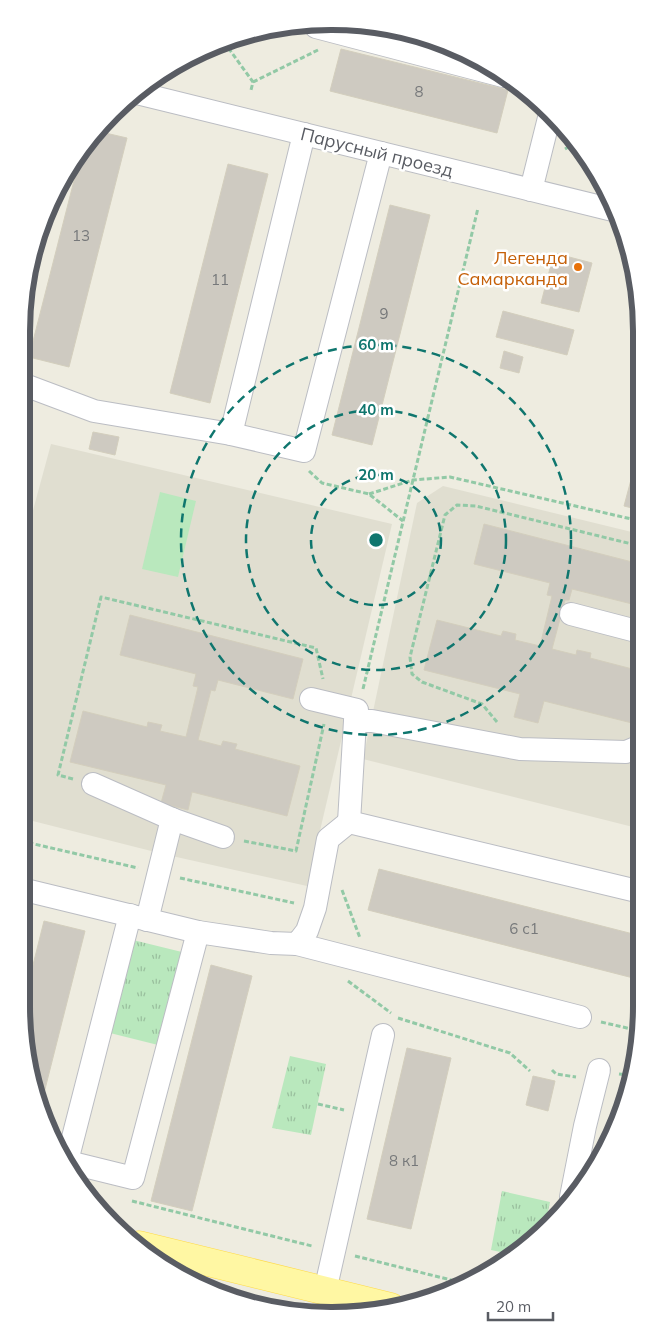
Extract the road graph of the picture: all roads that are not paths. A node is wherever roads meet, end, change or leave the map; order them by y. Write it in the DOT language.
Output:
graph roads {
  1 [pos="329,30"];
  2 [pos="483,71"];
  3 [pos="145,95"];
  4 [pos="548,122"];
  5 [pos="304,134"];
  6 [pos="381,153"];
  7 [pos="531,190"];
  8 [pos="606,206"];
  9 [pos="30,387"];
  10 [pos="231,434"];
  11 [pos="572,614"];
  12 [pos="633,630"];
  13 [pos="320,701"];
  14 [pos="356,716"];
  15 [pos="633,749"];
  16 [pos="93,784"];
  17 [pos="172,819"];
  18 [pos="349,822"];
  19 [pos="223,837"];
  20 [pos="633,890"];
  21 [pos="30,891"];
  22 [pos="138,918"];
  23 [pos="198,932"];
  24 [pos="297,944"];
  25 [pos="580,1018"];
  26 [pos="383,1035"];
  27 [pos="599,1070"];
  28 [pos="70,1155"];
  29 [pos="74,1163"];
  30 [pos="573,1186"];
  31 [pos="153,1248"];
  32 [pos="325,1291"];
  33 [pos="376,1303"];
  1 -- 2 [label="street"];
  3 -- 5 [label="street, Парусный проезд"];
  4 -- 7 [label="street"];
  5 -- 6 [label="street, Парусный проезд"];
  5 -- 10 [label="street"];
  6 -- 7 [label="street, Парусный проезд"];
  6 -- 10 [label="street"];
  7 -- 8 [label="street, Парусный проезд"];
  9 -- 10 [label="street"];
  11 -- 12 [label="street"];
  13 -- 14 [label="street"];
  14 -- 15 [label="street"];
  14 -- 18 [label="street"];
  16 -- 17 [label="street"];
  17 -- 19 [label="street"];
  17 -- 22 [label="street"];
  18 -- 20 [label="street"];
  18 -- 24 [label="street"];
  21 -- 22 [label="street"];
  22 -- 23 [label="street"];
  22 -- 28 [label="street"];
  23 -- 24 [label="street"];
  23 -- 29 [label="street"];
  24 -- 25 [label="street"];
  26 -- 32 [label="street"];
  27 -- 30 [label="street"];
  31 -- 32 [label="main road"];
  32 -- 33 [label="main road"];
}
